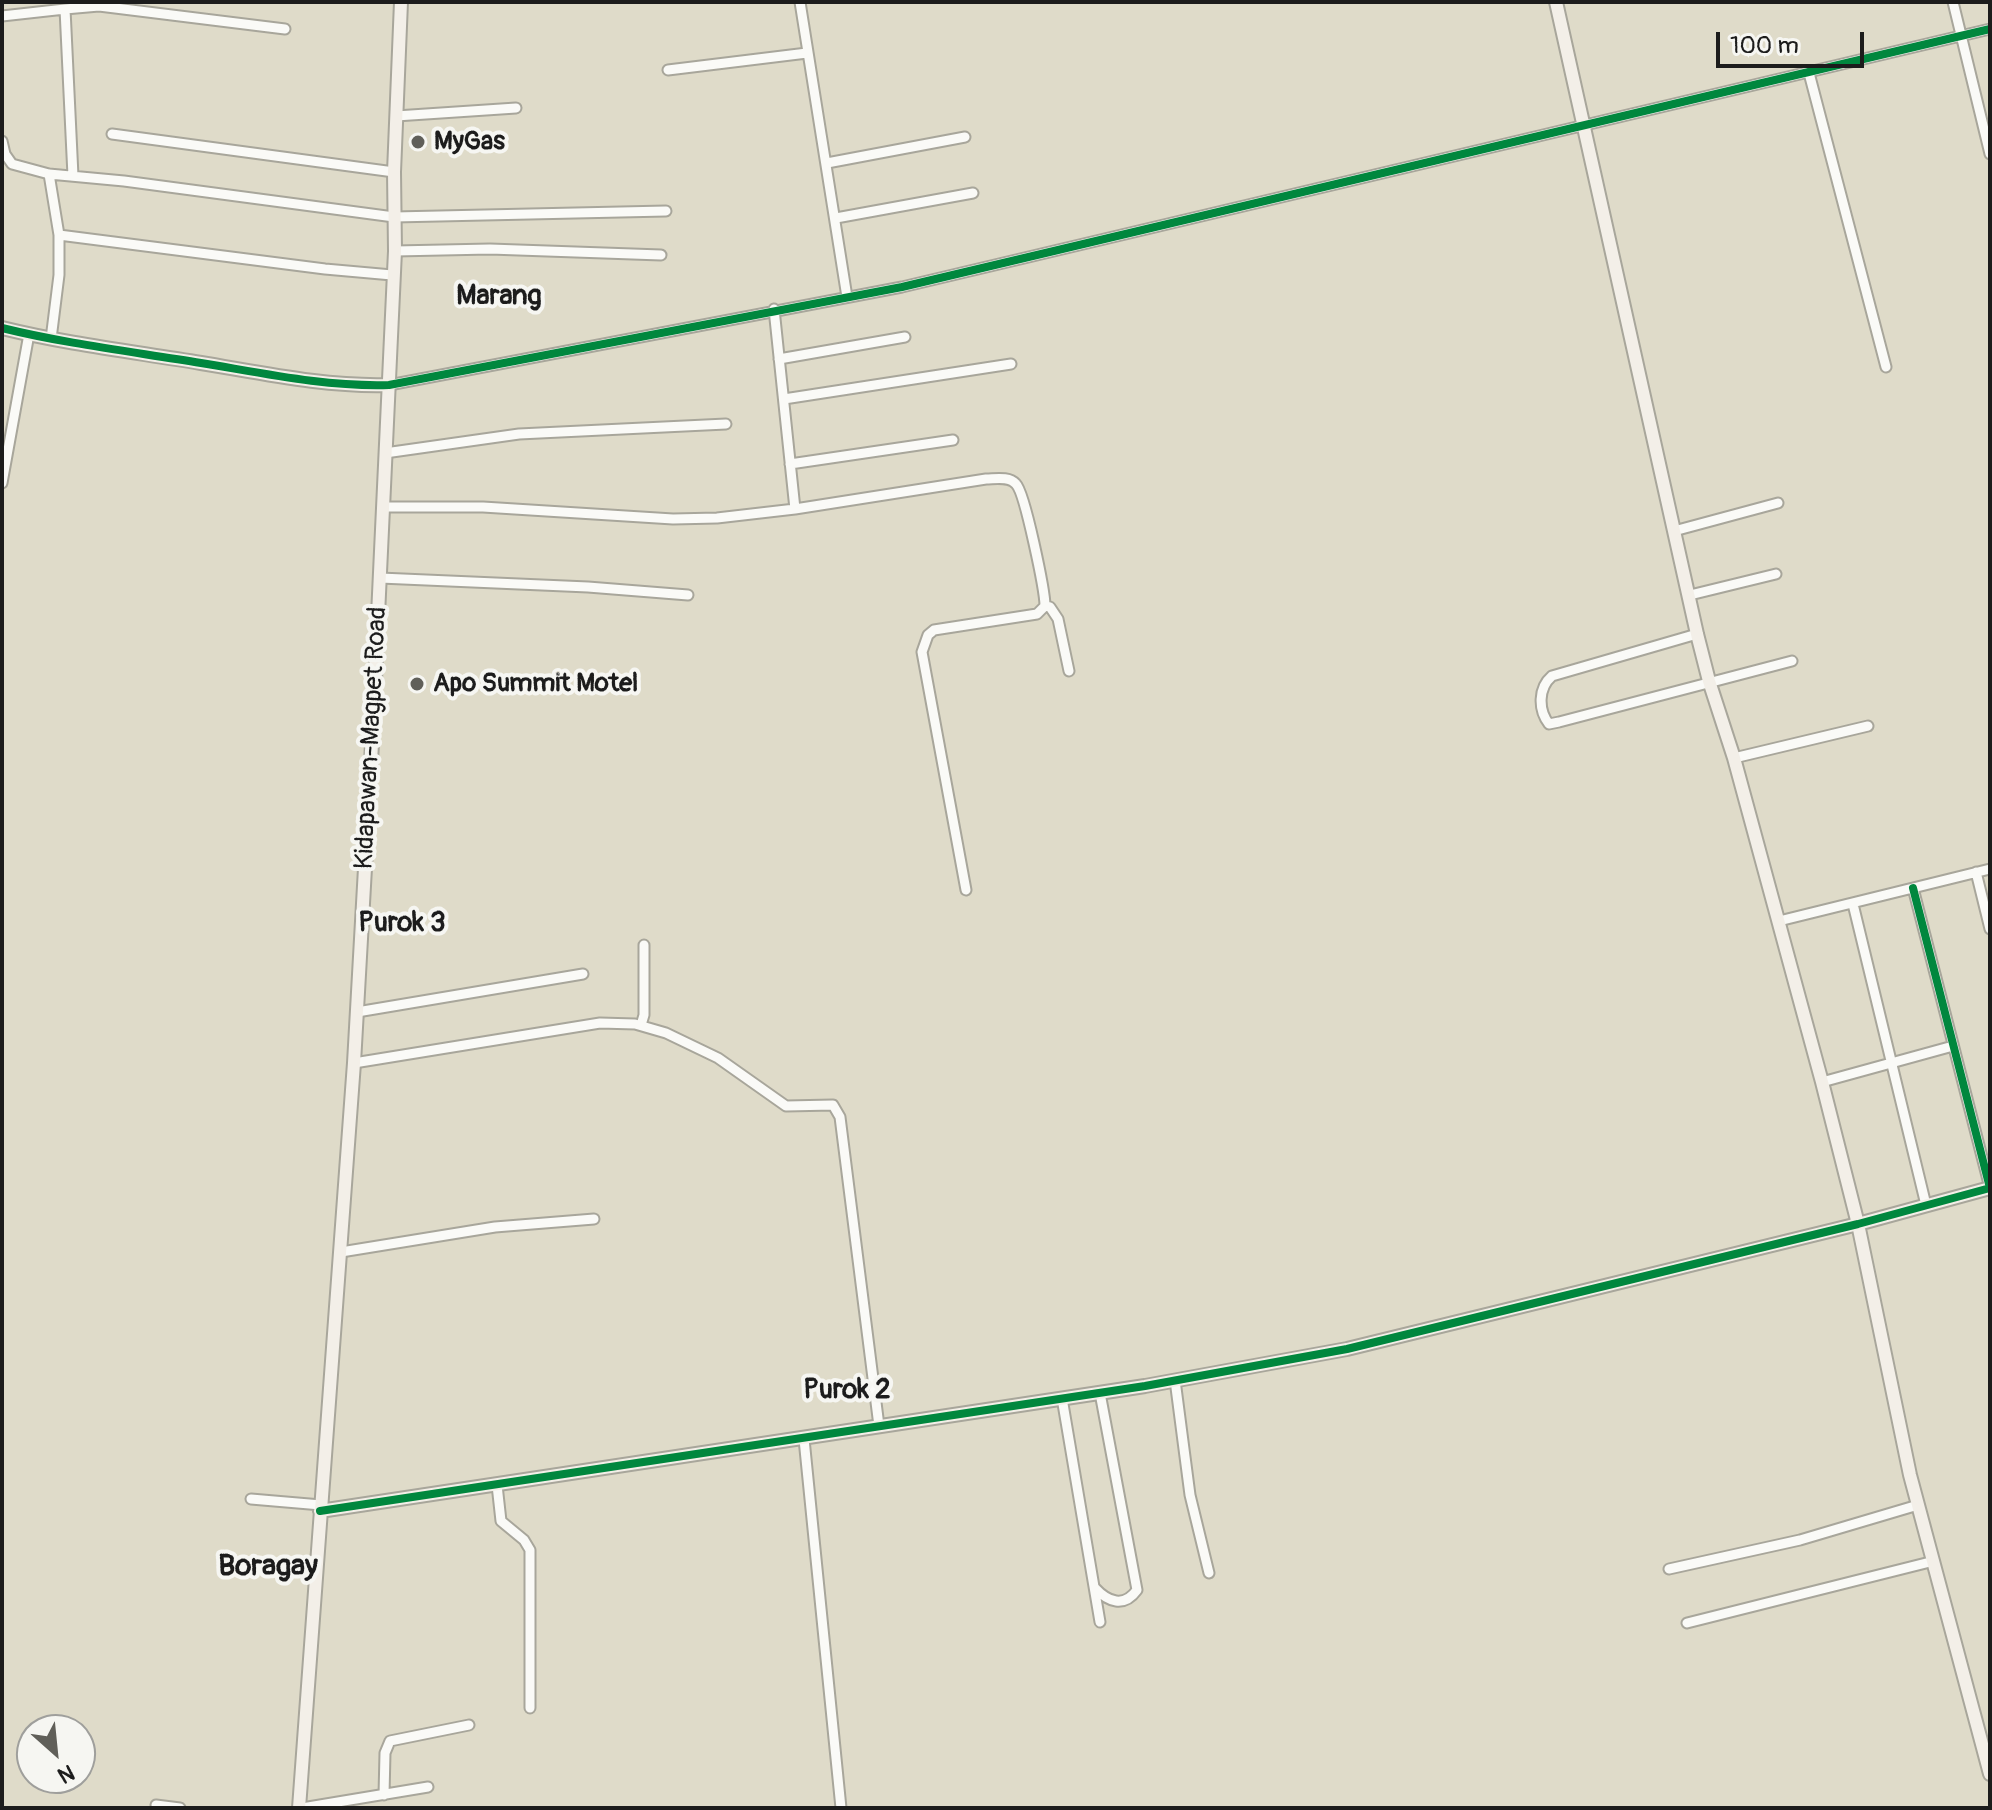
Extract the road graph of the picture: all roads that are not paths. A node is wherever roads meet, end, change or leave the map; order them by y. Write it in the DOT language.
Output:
graph roads {
  1 [pos="401,2"];
  2 [pos="800,2"];
  3 [pos="1556,2"];
  4 [pos="1953,2"];
  5 [pos="65,9"];
  6 [pos="2,16"];
  7 [pos="285,29"];
  8 [pos="1990,29"];
  9 [pos="1962,35"];
  10 [pos="807,53"];
  11 [pos="668,70"];
  12 [pos="1809,73"];
  13 [pos="516,108"];
  14 [pos="396,116"];
  15 [pos="1584,124"];
  16 [pos="112,134"];
  17 [pos="965,137"];
  18 [pos="2,141"];
  19 [pos="1990,154"];
  20 [pos="827,163"];
  21 [pos="394,172"];
  22 [pos="49,174"];
  23 [pos="73,176"];
  24 [pos="973,193"];
  25 [pos="666,211"];
  26 [pos="394,217"];
  27 [pos="836,218"];
  28 [pos="59,235"];
  29 [pos="395,251"];
  30 [pos="661,255"];
  31 [pos="392,275"];
  32 [pos="847,297"];
  33 [pos="774,309"];
  34 [pos="2,328"];
  35 [pos="29,334"];
  36 [pos="905,337"];
  37 [pos="51,339"];
  38 [pos="779,359"];
  39 [pos="1011,364"];
  40 [pos="1886,367"];
  41 [pos="389,385"];
  42 [pos="784,399"];
  43 [pos="726,424"];
  44 [pos="953,440"];
  45 [pos="385,453"];
  46 [pos="790,464"];
  47 [pos="2,483"];
  48 [pos="1778,503"];
  49 [pos="383,507"];
  50 [pos="795,509"];
  51 [pos="1674,531"];
  52 [pos="1776,574"];
  53 [pos="380,578"];
  54 [pos="688,595"];
  55 [pos="1690,595"];
  56 [pos="1045,606"];
  57 [pos="1697,634"];
  58 [pos="1792,661"];
  59 [pos="1069,671"];
  60 [pos="1709,681"];
  61 [pos="1868,726"];
  62 [pos="1734,758"];
  63 [pos="1990,869"];
  64 [pos="1976,872"];
  65 [pos="1913,888"];
  66 [pos="966,890"];
  67 [pos="1853,904"];
  68 [pos="1779,921"];
  69 [pos="1990,929"];
  70 [pos="644,945"];
  71 [pos="583,974"];
  72 [pos="357,1012"];
  73 [pos="641,1025"];
  74 [pos="1953,1046"];
  75 [pos="1892,1062"];
  76 [pos="354,1063"];
  77 [pos="1822,1082"];
  78 [pos="1990,1188"];
  79 [pos="1926,1205"];
  80 [pos="594,1219"];
  81 [pos="1858,1224"];
  82 [pos="341,1252"];
  83 [pos="1175,1380"];
  84 [pos="1100,1393"];
  85 [pos="1062,1398"];
  86 [pos="879,1426"];
  87 [pos="804,1439"];
  88 [pos="497,1485"];
  89 [pos="251,1499"];
  90 [pos="1918,1505"];
  91 [pos="320,1508"];
  92 [pos="1934,1561"];
  93 [pos="1669,1569"];
  94 [pos="1209,1573"];
  95 [pos="1095,1588"];
  96 [pos="1100,1622"];
  97 [pos="1687,1623"];
  98 [pos="530,1708"];
  99 [pos="469,1725"];
  100 [pos="1990,1774"];
  101 [pos="428,1787"];
  102 [pos="384,1795"];
  103 [pos="156,1805"];
  104 [pos="180,1808"];
  105 [pos="300,1808"];
  106 [pos="841,1808"];
  1 -- 14 [label="street, Kidapawan-Magpet Road"];
  2 -- 10 [label="street"];
  3 -- 15 [label="street"];
  4 -- 9 [label="street"];
  5 -- 6 [label="street"];
  5 -- 7 [label="street"];
  5 -- 23 [label="street"];
  8 -- 9 [label="street"];
  9 -- 12 [label="street"];
  9 -- 19 [label="street"];
  10 -- 11 [label="street"];
  10 -- 20 [label="street"];
  12 -- 15 [label="street"];
  12 -- 40 [label="street"];
  13 -- 14 [label="street"];
  14 -- 21 [label="street, Kidapawan-Magpet Road"];
  15 -- 32 [label="street"];
  15 -- 51 [label="street"];
  16 -- 21 [label="street"];
  17 -- 20 [label="street"];
  18 -- 22 [label="street"];
  20 -- 27 [label="street"];
  21 -- 26 [label="street, Kidapawan-Magpet Road"];
  22 -- 23 [label="street"];
  22 -- 28 [label="street"];
  23 -- 26 [label="street"];
  24 -- 27 [label="street"];
  25 -- 26 [label="street"];
  26 -- 29 [label="street, Kidapawan-Magpet Road"];
  27 -- 32 [label="street"];
  28 -- 31 [label="street"];
  28 -- 37 [label="street"];
  29 -- 30 [label="street"];
  29 -- 31 [label="street, Kidapawan-Magpet Road"];
  31 -- 41 [label="street, Kidapawan-Magpet Road"];
  32 -- 33 [label="street"];
  33 -- 38 [label="street"];
  33 -- 41 [label="street"];
  34 -- 35 [label="street"];
  35 -- 37 [label="street"];
  35 -- 47 [label="street"];
  36 -- 38 [label="street"];
  37 -- 41 [label="street"];
  38 -- 42 [label="street"];
  39 -- 42 [label="street"];
  41 -- 45 [label="street, Kidapawan-Magpet Road"];
  42 -- 46 [label="street"];
  43 -- 45 [label="street"];
  44 -- 46 [label="street"];
  45 -- 49 [label="street, Kidapawan-Magpet Road"];
  46 -- 50 [label="street"];
  48 -- 51 [label="street"];
  49 -- 50 [label="street"];
  49 -- 53 [label="street, Kidapawan-Magpet Road"];
  50 -- 56 [label="street"];
  51 -- 55 [label="street"];
  52 -- 55 [label="street"];
  53 -- 54 [label="street"];
  53 -- 72 [label="street, Kidapawan-Magpet Road"];
  55 -- 57 [label="street"];
  56 -- 59 [label="street"];
  56 -- 66 [label="street"];
  57 -- 60 [label="street"];
  57 -- 60 [label="street"];
  58 -- 60 [label="street"];
  60 -- 62 [label="street"];
  61 -- 62 [label="street"];
  62 -- 68 [label="street"];
  63 -- 64 [label="street"];
  64 -- 65 [label="street"];
  64 -- 69 [label="street"];
  65 -- 67 [label="street"];
  65 -- 74 [label="street"];
  67 -- 68 [label="street"];
  67 -- 75 [label="street"];
  68 -- 77 [label="street"];
  70 -- 73 [label="street"];
  71 -- 72 [label="street"];
  72 -- 76 [label="street, Kidapawan-Magpet Road"];
  73 -- 76 [label="street"];
  73 -- 86 [label="street"];
  74 -- 75 [label="street"];
  74 -- 78 [label="street"];
  75 -- 77 [label="street"];
  75 -- 79 [label="street"];
  76 -- 82 [label="street, Kidapawan-Magpet Road"];
  77 -- 81 [label="street"];
  78 -- 79 [label="street"];
  79 -- 81 [label="street"];
  80 -- 82 [label="street"];
  81 -- 83 [label="street"];
  81 -- 90 [label="street"];
  82 -- 91 [label="street, Kidapawan-Magpet Road"];
  83 -- 84 [label="street"];
  83 -- 94 [label="street"];
  84 -- 85 [label="street"];
  84 -- 95 [label="street"];
  85 -- 86 [label="street"];
  85 -- 95 [label="street"];
  86 -- 87 [label="street"];
  87 -- 88 [label="street"];
  87 -- 106 [label="street"];
  88 -- 91 [label="street"];
  88 -- 98 [label="street"];
  89 -- 91 [label="street"];
  90 -- 92 [label="street"];
  90 -- 93 [label="street"];
  91 -- 105 [label="street, Kidapawan-Magpet Road"];
  92 -- 97 [label="street"];
  92 -- 100 [label="street"];
  95 -- 96 [label="street"];
  99 -- 102 [label="street"];
  101 -- 102 [label="street"];
  102 -- 105 [label="street"];
  103 -- 104 [label="street"];
}
